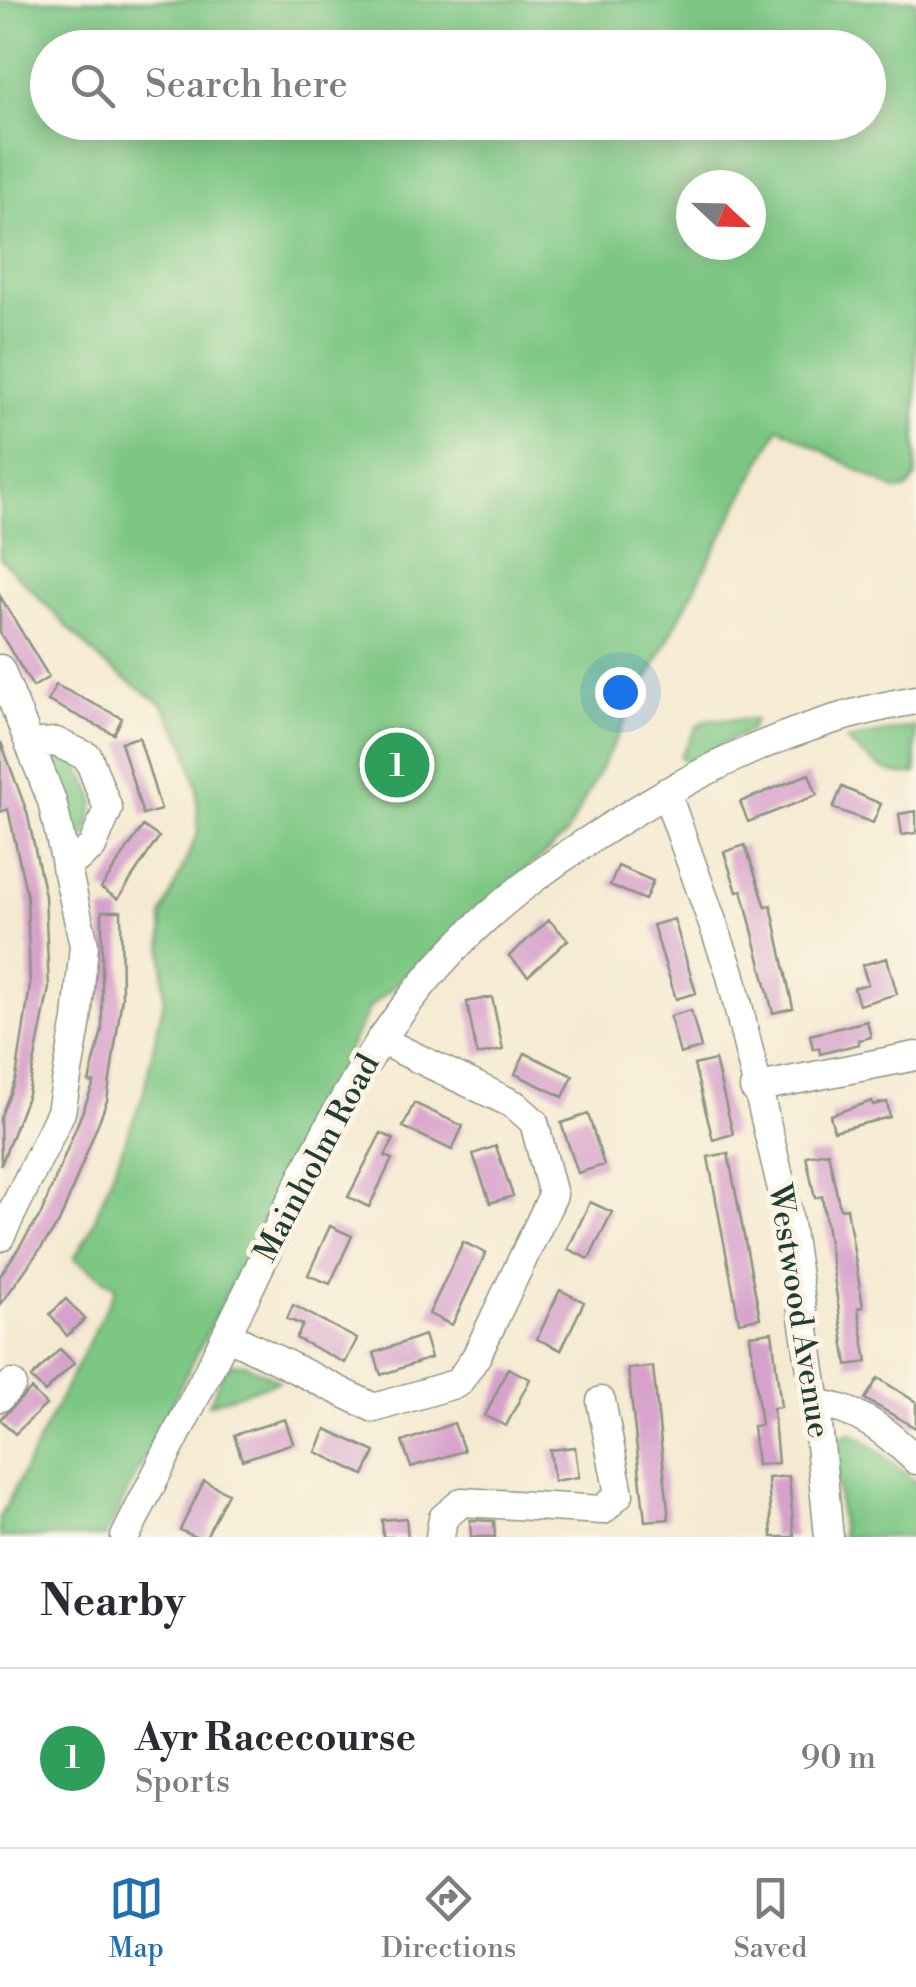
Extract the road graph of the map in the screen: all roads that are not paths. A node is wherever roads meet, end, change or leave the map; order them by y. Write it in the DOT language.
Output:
graph roads {
  1 [pos="0,669"];
  2 [pos="916,700"];
  3 [pos="29,744"];
  4 [pos="666,792"];
  5 [pos="66,867"];
  6 [pos="380,1040"];
  7 [pos="916,1056"];
  8 [pos="754,1088"];
  9 [pos="0,1237"];
  10 [pos="226,1335"];
  11 [pos="602,1401"];
  12 [pos="816,1404"];
  13 [pos="916,1460"];
  14 [pos="126,1537"];
  15 [pos="440,1537"];
  16 [pos="829,1537"];
  1 -- 3 [label="street"];
  2 -- 4 [label="street, Mainholm Road"];
  3 -- 5 [label="street"];
  3 -- 5 [label="street"];
  4 -- 6 [label="street, Mainholm Road"];
  4 -- 8 [label="street, Westwood Avenue"];
  5 -- 9 [label="street"];
  6 -- 10 [label="street, Mainholm Road"];
  6 -- 10 [label="street"];
  7 -- 8 [label="street"];
  8 -- 12 [label="street, Westwood Avenue"];
  10 -- 14 [label="street, Mainholm Road"];
  11 -- 15 [label="street"];
  12 -- 13 [label="street"];
  12 -- 16 [label="street, Westwood Avenue"];
}
